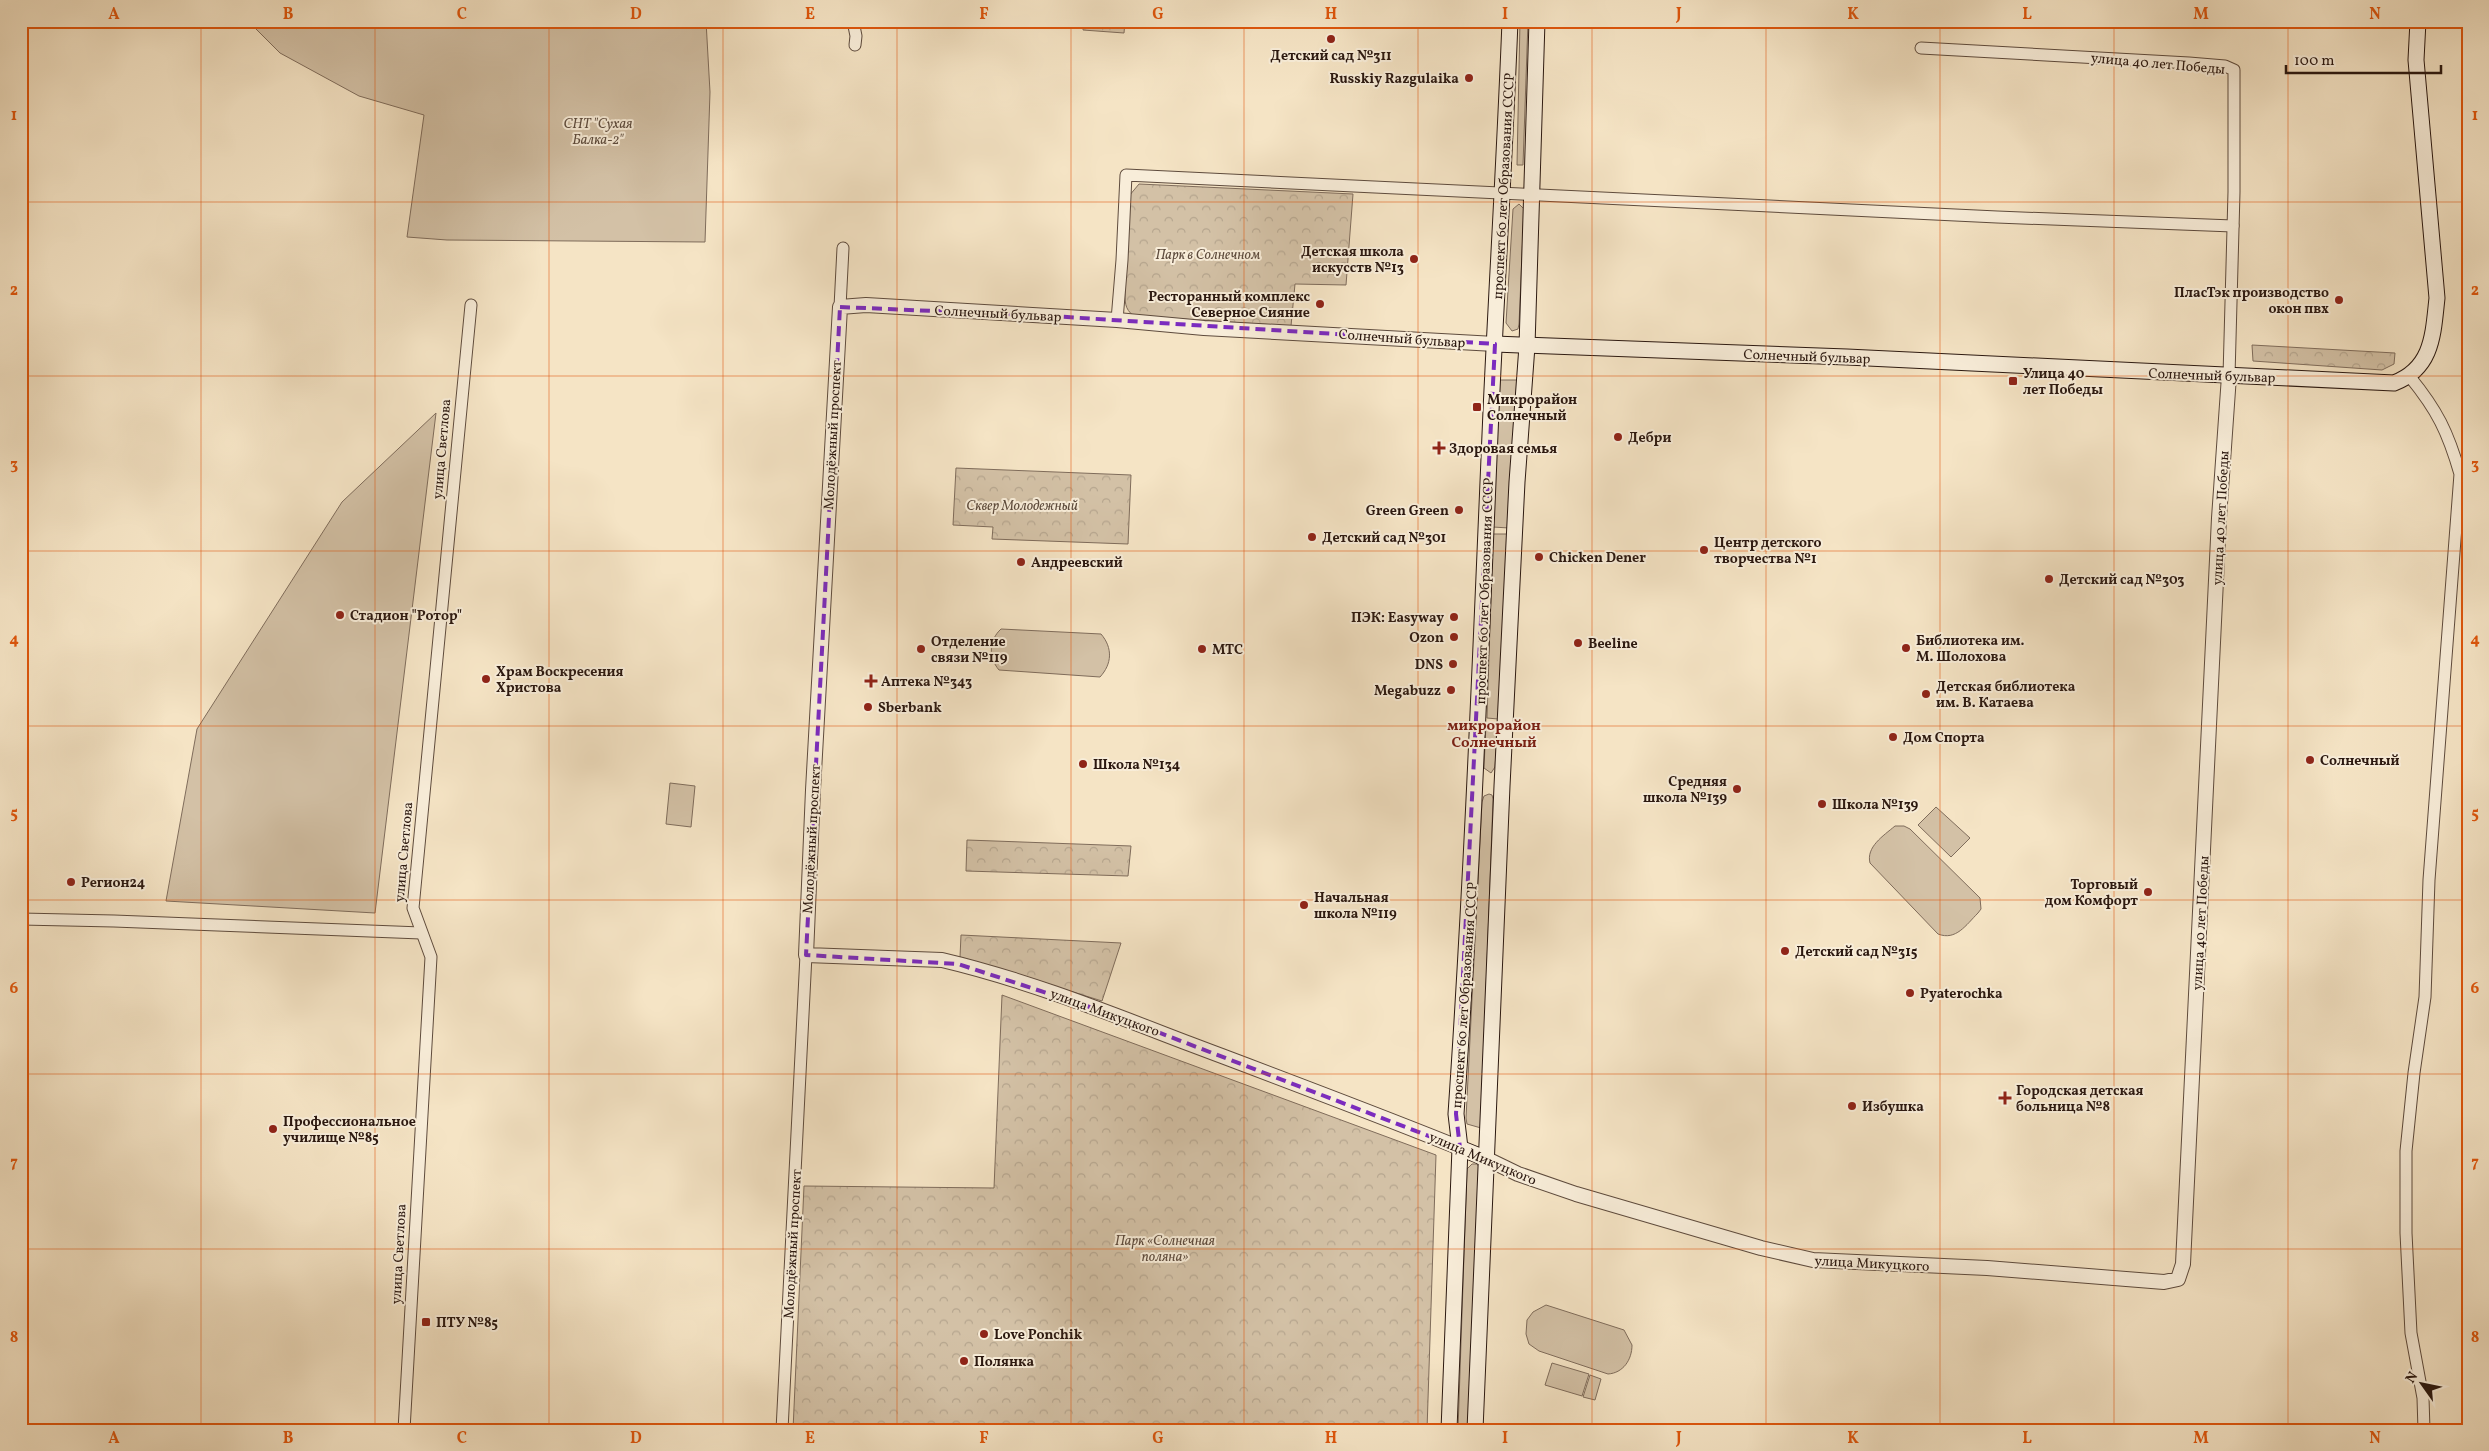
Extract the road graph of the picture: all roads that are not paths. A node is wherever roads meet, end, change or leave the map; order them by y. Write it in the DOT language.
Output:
graph roads {
  1 [pos="853,21"];
  2 [pos="1510,21"];
  3 [pos="1537,21"];
  4 [pos="2418,21"];
  5 [pos="854,45"];
  6 [pos="1921,48"];
  7 [pos="1504,194"];
  8 [pos="1532,194"];
  9 [pos="2233,226"];
  10 [pos="843,248"];
  11 [pos="471,305"];
  12 [pos="840,307"];
  13 [pos="1117,320"];
  14 [pos="1495,344"];
  15 [pos="1527,346"];
  16 [pos="2229,376"];
  17 [pos="2410,377"];
  18 [pos="1476,784"];
  19 [pos="1502,786"];
  20 [pos="21,919"];
  21 [pos="421,933"];
  22 [pos="806,955"];
  23 [pos="1460,1148"];
  24 [pos="1487,1159"];
  25 [pos="2178,1279"];
  26 [pos="404,1430"];
  27 [pos="782,1430"];
  28 [pos="1450,1430"];
  29 [pos="1475,1430"];
  30 [pos="2424,1430"];
  1 -- 5 [label="street"];
  2 -- 7 [label="main road, проспект 60 лет Образования СССР"];
  3 -- 8 [label="main road, проспект 60 лет Образования СССР"];
  4 -- 17 [label="main road"];
  6 -- 9 [label="street, улица 40 лет Победы"];
  7 -- 8 [label="street"];
  7 -- 13 [label="street"];
  7 -- 14 [label="main road, проспект 60 лет Образования СССР"];
  8 -- 9 [label="street"];
  8 -- 15 [label="main road, проспект 60 лет Образования СССР"];
  9 -- 16 [label="street, улица 40 лет Победы"];
  10 -- 12 [label="street, Молодёжный проспект"];
  11 -- 21 [label="street, улица Светлова"];
  12 -- 13 [label="street, Солнечный бульвар"];
  12 -- 22 [label="street, Молодёжный проспект"];
  13 -- 14 [label="street, Солнечный бульвар"];
  14 -- 15 [label="main road, Солнечный бульвар"];
  14 -- 18 [label="main road, проспект 60 лет Образования СССР"];
  15 -- 16 [label="main road, Солнечный бульвар"];
  15 -- 19 [label="main road, проспект 60 лет Образования СССР"];
  16 -- 17 [label="main road, Солнечный бульвар"];
  16 -- 25 [label="street, улица 40 лет Победы"];
  17 -- 30 [label="street"];
  18 -- 19 [label="main road"];
  18 -- 23 [label="main road, проспект 60 лет Образования СССР"];
  19 -- 24 [label="main road, проспект 60 лет Образования СССР"];
  20 -- 21 [label="street"];
  21 -- 26 [label="street, улица Светлова"];
  22 -- 23 [label="street, улица Микуцкого"];
  22 -- 27 [label="street, Молодёжный проспект"];
  23 -- 24 [label="main road, улица Микуцкого"];
  23 -- 28 [label="main road, проспект 60 лет Образования СССР"];
  24 -- 25 [label="street, улица Микуцкого"];
  24 -- 29 [label="main road, проспект 60 лет Образования СССР"];
}
